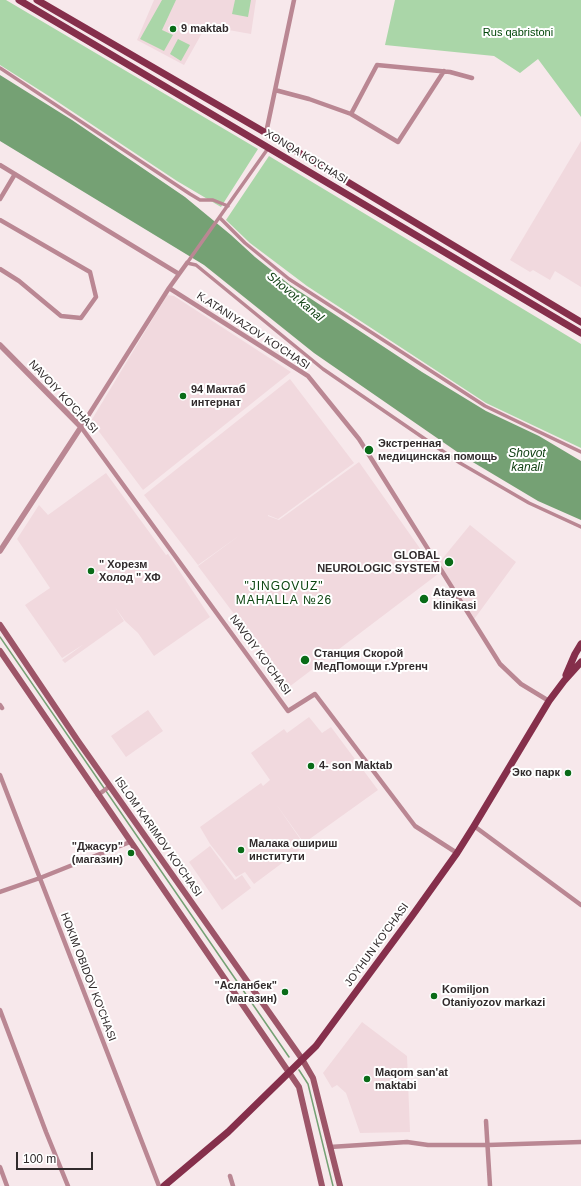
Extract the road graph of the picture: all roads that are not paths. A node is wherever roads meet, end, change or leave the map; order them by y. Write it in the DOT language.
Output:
graph roads {
  1 [pos="19,0"];
  2 [pos="38,0"];
  3 [pos="294,0"];
  4 [pos="53,9"];
  5 [pos="48,17"];
  6 [pos="0,68"];
  7 [pos="444,71"];
  8 [pos="472,78"];
  9 [pos="275,90"];
  10 [pos="351,114"];
  11 [pos="266,133"];
  12 [pos="269,147"];
  13 [pos="0,165"];
  14 [pos="15,174"];
  15 [pos="0,199"];
  16 [pos="228,206"];
  17 [pos="220,218"];
  18 [pos="0,220"];
  19 [pos="187,263"];
  20 [pos="0,269"];
  21 [pos="179,274"];
  22 [pos="169,288"];
  23 [pos="581,322"];
  24 [pos="581,333"];
  25 [pos="0,345"];
  26 [pos="81,427"];
  27 [pos="581,452"];
  28 [pos="581,527"];
  29 [pos="0,551"];
  30 [pos="0,625"];
  31 [pos="581,644"];
  32 [pos="0,651"];
  33 [pos="581,662"];
  34 [pos="564,681"];
  35 [pos="549,701"];
  36 [pos="0,775"];
  37 [pos="110,786"];
  38 [pos="98,795"];
  39 [pos="474,826"];
  40 [pos="130,842"];
  41 [pos="457,853"];
  42 [pos="40,878"];
  43 [pos="0,892"];
  44 [pos="581,905"];
  45 [pos="0,1010"];
  46 [pos="302,1059"];
  47 [pos="289,1072"];
  48 [pos="486,1121"];
  49 [pos="581,1142"];
  50 [pos="488,1145"];
  51 [pos="330,1147"];
  52 [pos="0,1167"];
  53 [pos="230,1176"];
  54 [pos="7,1186"];
  55 [pos="68,1186"];
  56 [pos="159,1186"];
  57 [pos="164,1186"];
  58 [pos="233,1186"];
  59 [pos="322,1186"];
  60 [pos="340,1186"];
  61 [pos="490,1186"];
  1 -- 5 [label="main road, XONQA KO'CHASI"];
  2 -- 4 [label="main road, XONQA KO'CHASI"];
  3 -- 9 [label="street"];
  4 -- 5 [label="main road"];
  4 -- 11 [label="main road, XONQA KO'CHASI"];
  5 -- 12 [label="main road, XONQA KO'CHASI"];
  6 -- 16 [label="street"];
  7 -- 8 [label="street"];
  7 -- 10 [label="street"];
  7 -- 10 [label="street"];
  9 -- 10 [label="street"];
  9 -- 11 [label="street"];
  11 -- 23 [label="main road, XONQA KO'CHASI"];
  12 -- 16 [label="street"];
  12 -- 24 [label="main road, XONQA KO'CHASI"];
  13 -- 14 [label="street"];
  14 -- 15 [label="street"];
  14 -- 21 [label="street"];
  16 -- 17 [label="street"];
  17 -- 19 [label="street"];
  17 -- 27 [label="street"];
  18 -- 20 [label="street"];
  19 -- 21 [label="street"];
  19 -- 28 [label="street"];
  21 -- 22 [label="street"];
  22 -- 26 [label="street"];
  22 -- 35 [label="street, K.ATANIYAZOV KO'CHASI"];
  25 -- 26 [label="street, NAVOIY KO'CHASI"];
  26 -- 29 [label="street"];
  26 -- 41 [label="street, NAVOIY KO'CHASI"];
  30 -- 37 [label="main road, ISLOM KARIMOV KO'CHASI"];
  31 -- 34 [label="main road, JOYHUN KO'CHASI"];
  32 -- 38 [label="main road"];
  33 -- 34 [label="main road, JOYHUN KO'CHASI"];
  34 -- 35 [label="main road, JOYHUN KO'CHASI"];
  35 -- 39 [label="main road, JOYHUN KO'CHASI"];
  36 -- 42 [label="street, HOKIM OBIDOV KO'CHASI"];
  37 -- 38 [label="street"];
  37 -- 46 [label="main road, ISLOM KARIMOV KO'CHASI"];
  38 -- 40 [label="main road"];
  39 -- 41 [label="main road, JOYHUN KO'CHASI"];
  39 -- 44 [label="street"];
  40 -- 42 [label="street"];
  40 -- 47 [label="main road"];
  41 -- 46 [label="main road, JOYHUN KO'CHASI"];
  42 -- 43 [label="street"];
  42 -- 56 [label="street, HOKIM OBIDOV KO'CHASI"];
  45 -- 55 [label="street"];
  46 -- 47 [label="main road, JOYHUN KO'CHASI"];
  46 -- 51 [label="main road, ISLOM KARIMOV KO'CHASI"];
  47 -- 57 [label="main road, JOYHUN KO'CHASI"];
  47 -- 59 [label="main road"];
  48 -- 50 [label="street"];
  49 -- 50 [label="street"];
  50 -- 51 [label="street"];
  50 -- 61 [label="street"];
  51 -- 60 [label="main road, ISLOM KARIMOV KO'CHASI"];
  52 -- 54 [label="street"];
  53 -- 58 [label="street"];
}
